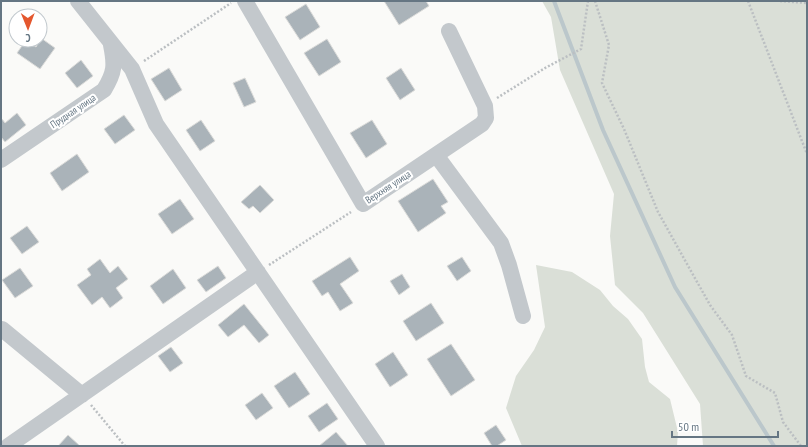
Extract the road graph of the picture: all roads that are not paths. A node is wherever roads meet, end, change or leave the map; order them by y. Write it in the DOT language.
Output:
graph roads {
  1 [pos="78,1"];
  2 [pos="245,1"];
  3 [pos="449,31"];
  4 [pos="111,43"];
  5 [pos="436,155"];
  6 [pos="1,160"];
  7 [pos="258,272"];
  8 [pos="523,316"];
  9 [pos="2,329"];
  10 [pos="82,395"];
  11 [pos="8,446"];
  12 [pos="377,446"];
  1 -- 4 [label="street"];
  2 -- 5 [label="street, Верхняя улица"];
  3 -- 5 [label="street, Верхняя улица"];
  4 -- 6 [label="street, Прудная улица"];
  4 -- 7 [label="street"];
  5 -- 8 [label="street"];
  7 -- 10 [label="street"];
  7 -- 12 [label="street"];
  9 -- 10 [label="street"];
  10 -- 11 [label="street"];
}
